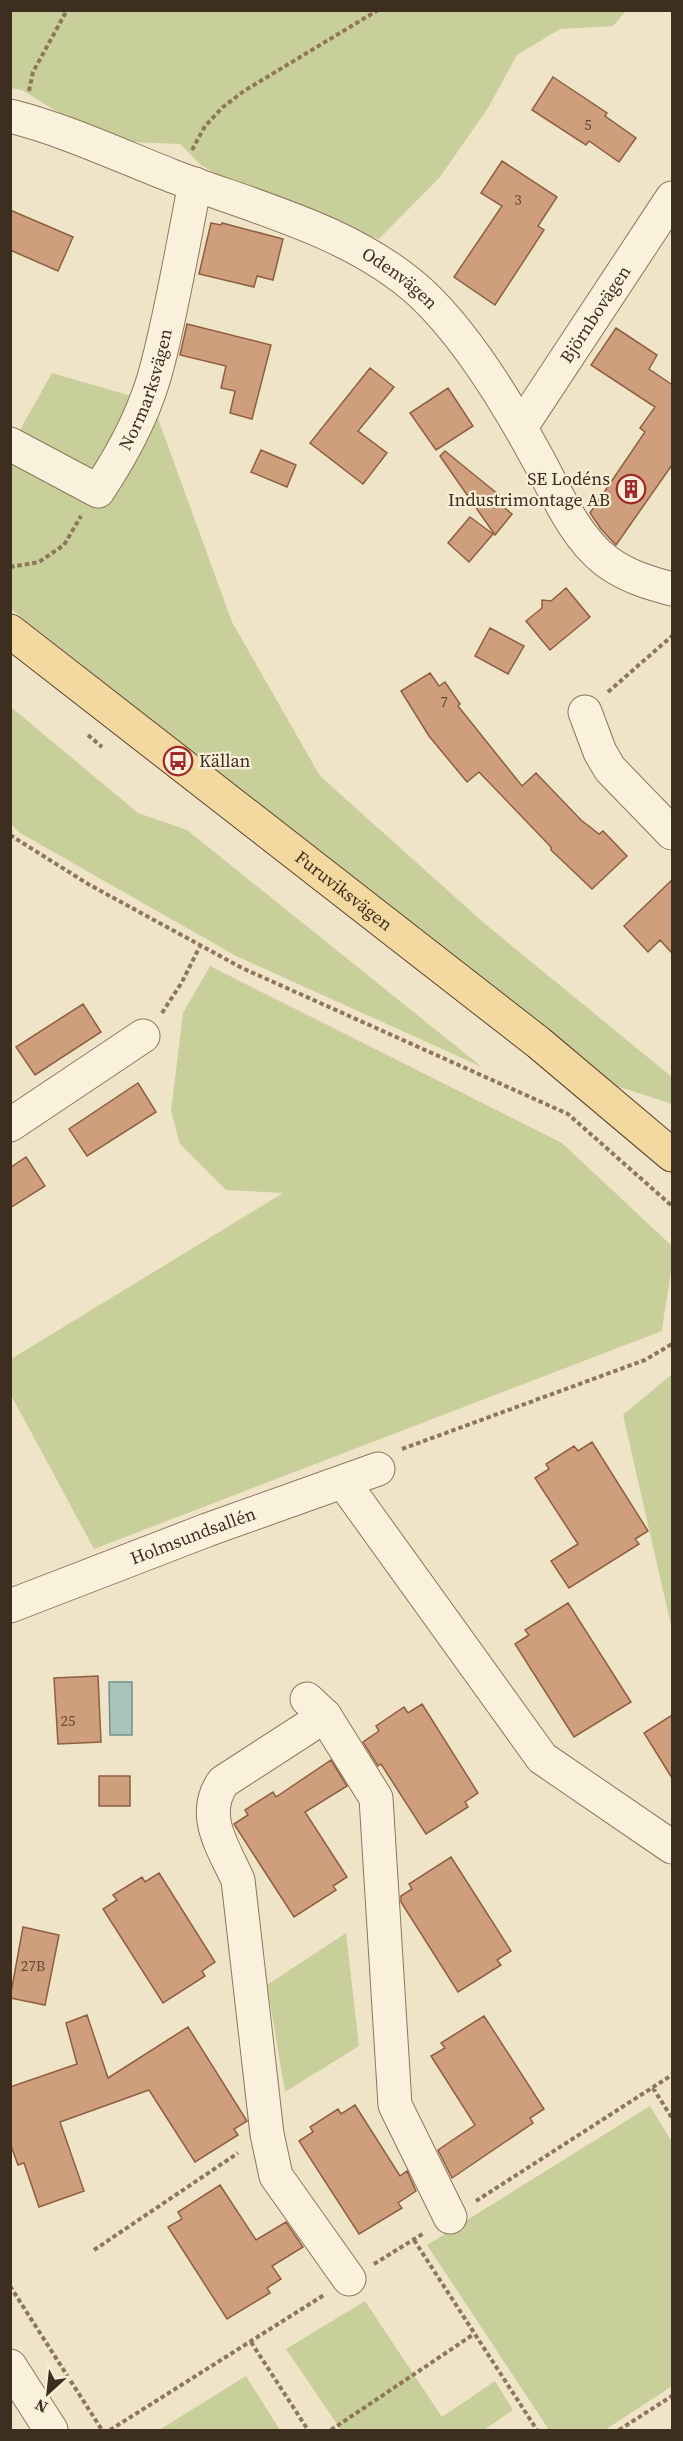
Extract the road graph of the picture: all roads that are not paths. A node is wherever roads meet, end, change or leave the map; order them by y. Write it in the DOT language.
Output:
graph roads {
  1 [pos="17,117"];
  2 [pos="195,184"];
  3 [pos="672,201"];
  4 [pos="520,427"];
  5 [pos="10,444"];
  6 [pos="672,589"];
  7 [pos="10,631"];
  8 [pos="585,712"];
  9 [pos="672,833"];
  10 [pos="143,1036"];
  11 [pos="10,1125"];
  12 [pos="672,1155"];
  13 [pos="378,1469"];
  14 [pos="344,1483"];
  15 [pos="10,1606"];
  16 [pos="672,1847"];
  17 [pos="450,2217"];
  18 [pos="349,2279"];
  19 [pos="10,2366"];
  20 [pos="51,2430"];
  1 -- 2 [label="street, Odenvägen"];
  2 -- 4 [label="street, Odenvägen"];
  2 -- 5 [label="street, Normarksvägen"];
  3 -- 4 [label="street, Björnbovägen"];
  4 -- 6 [label="street, Odenvägen"];
  7 -- 12 [label="main road, Furuviksvägen"];
  8 -- 9 [label="street"];
  10 -- 11 [label="street"];
  13 -- 14 [label="street, Holmsundsallén"];
  14 -- 15 [label="street, Holmsundsallén"];
  14 -- 16 [label="street"];
  17 -- 18 [label="street"];
  19 -- 20 [label="street"];
}
